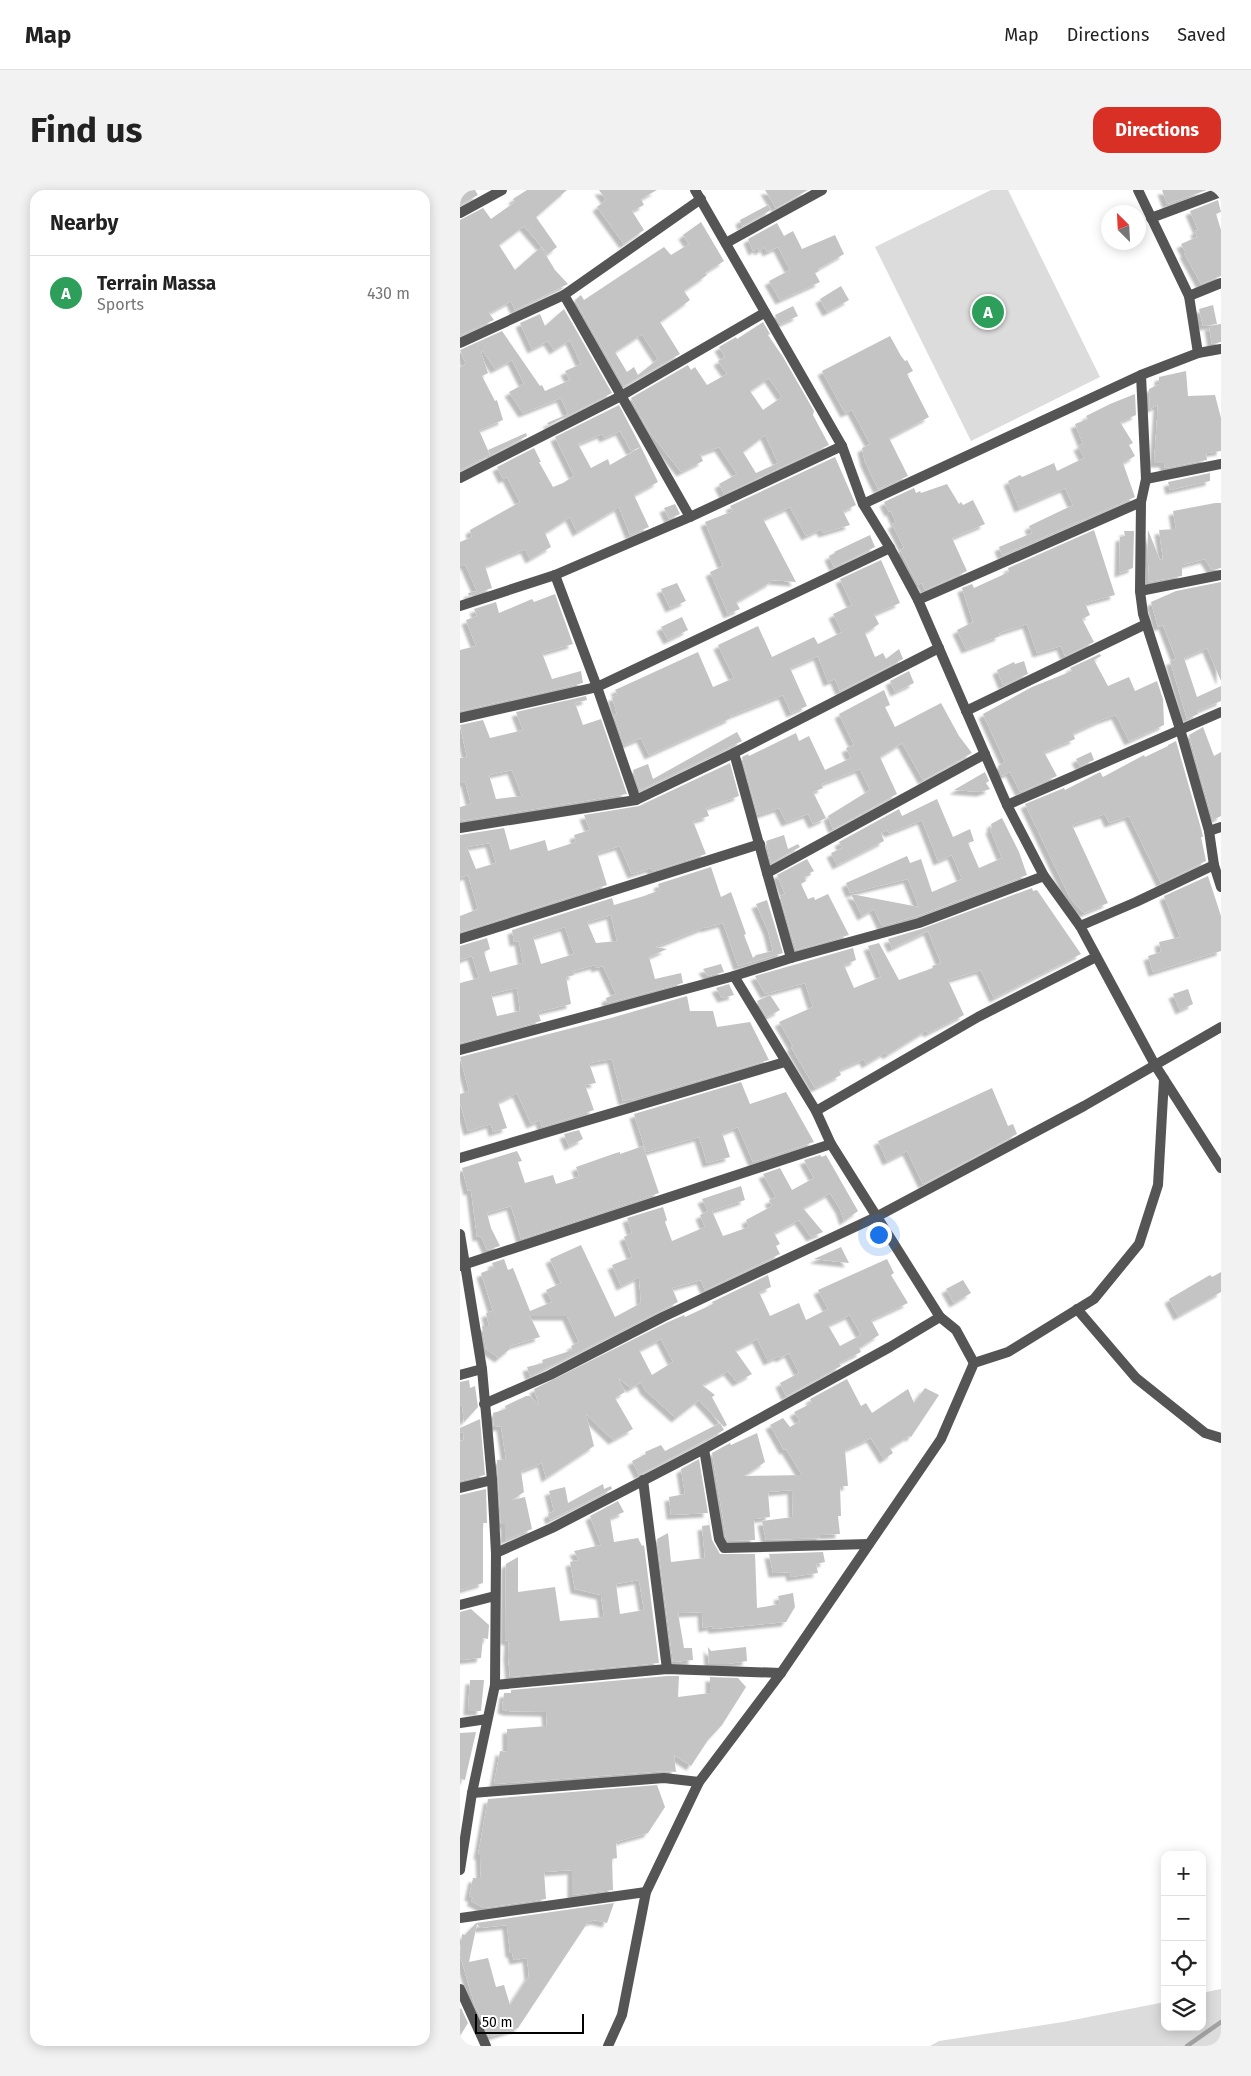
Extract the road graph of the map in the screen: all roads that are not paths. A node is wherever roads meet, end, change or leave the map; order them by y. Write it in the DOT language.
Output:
graph roads {
  1 [pos="502,190"];
  2 [pos="822,190"];
  3 [pos="1138,190"];
  4 [pos="1221,192"];
  5 [pos="698,195"];
  6 [pos="460,213"];
  7 [pos="1151,218"];
  8 [pos="726,243"];
  9 [pos="1221,283"];
  10 [pos="564,295"];
  11 [pos="1188,296"];
  12 [pos="764,312"];
  13 [pos="460,343"];
  14 [pos="1221,349"];
  15 [pos="1198,353"];
  16 [pos="1141,376"];
  17 [pos="621,396"];
  18 [pos="842,446"];
  19 [pos="1221,464"];
  20 [pos="460,478"];
  21 [pos="1146,479"];
  22 [pos="1141,502"];
  23 [pos="863,504"];
  24 [pos="690,516"];
  25 [pos="890,548"];
  26 [pos="555,574"];
  27 [pos="1221,575"];
  28 [pos="1140,591"];
  29 [pos="918,600"];
  30 [pos="460,606"];
  31 [pos="1146,624"];
  32 [pos="939,648"];
  33 [pos="598,687"];
  34 [pos="966,711"];
  35 [pos="1221,712"];
  36 [pos="460,718"];
  37 [pos="1180,730"];
  38 [pos="734,753"];
  39 [pos="985,754"];
  40 [pos="636,800"];
  41 [pos="1007,805"];
  42 [pos="1221,827"];
  43 [pos="460,828"];
  44 [pos="1210,832"];
  45 [pos="760,844"];
  46 [pos="1214,865"];
  47 [pos="767,873"];
  48 [pos="1044,876"];
  49 [pos="1221,887"];
  50 [pos="1080,926"];
  51 [pos="460,939"];
  52 [pos="1096,957"];
  53 [pos="791,958"];
  54 [pos="734,976"];
  55 [pos="1221,1027"];
  56 [pos="460,1050"];
  57 [pos="785,1062"];
  58 [pos="1155,1065"];
  59 [pos="1164,1079"];
  60 [pos="816,1111"];
  61 [pos="831,1144"];
  62 [pos="460,1158"];
  63 [pos="1221,1168"];
  64 [pos="876,1217"];
  65 [pos="460,1234"];
  66 [pos="462,1266"];
  67 [pos="1077,1309"];
  68 [pos="940,1317"];
  69 [pos="974,1363"];
  70 [pos="482,1369"];
  71 [pos="460,1376"];
  72 [pos="484,1404"];
  73 [pos="1221,1438"];
  74 [pos="704,1449"];
  75 [pos="492,1480"];
  76 [pos="643,1480"];
  77 [pos="460,1488"];
  78 [pos="869,1544"];
  79 [pos="496,1552"];
  80 [pos="495,1596"];
  81 [pos="460,1605"];
  82 [pos="667,1669"];
  83 [pos="781,1673"];
  84 [pos="495,1685"];
  85 [pos="487,1719"];
  86 [pos="460,1723"];
  87 [pos="699,1782"];
  88 [pos="472,1793"];
  89 [pos="463,1836"];
  90 [pos="460,1870"];
  91 [pos="646,1892"];
  92 [pos="460,1918"];
  93 [pos="460,1989"];
  94 [pos="486,2046"];
  95 [pos="608,2046"];
  1 -- 6 [label="street"];
  2 -- 8 [label="street"];
  3 -- 7 [label="street"];
  4 -- 7 [label="street"];
  5 -- 8 [label="street"];
  5 -- 10 [label="street"];
  7 -- 11 [label="street"];
  8 -- 12 [label="street"];
  9 -- 11 [label="street"];
  10 -- 13 [label="street"];
  10 -- 17 [label="street"];
  11 -- 15 [label="street"];
  12 -- 17 [label="street"];
  12 -- 18 [label="street"];
  14 -- 15 [label="street"];
  15 -- 16 [label="street"];
  16 -- 21 [label="street"];
  16 -- 23 [label="street"];
  17 -- 20 [label="street"];
  17 -- 24 [label="street"];
  18 -- 23 [label="street"];
  18 -- 24 [label="street"];
  19 -- 21 [label="street"];
  21 -- 22 [label="street"];
  22 -- 28 [label="street"];
  22 -- 29 [label="street"];
  23 -- 25 [label="street"];
  24 -- 26 [label="street"];
  25 -- 29 [label="street"];
  25 -- 33 [label="street"];
  26 -- 30 [label="street"];
  26 -- 33 [label="street"];
  27 -- 28 [label="street"];
  28 -- 31 [label="street"];
  29 -- 32 [label="street"];
  31 -- 34 [label="street"];
  31 -- 37 [label="street"];
  32 -- 34 [label="street"];
  32 -- 38 [label="street"];
  33 -- 36 [label="street"];
  33 -- 40 [label="street"];
  34 -- 39 [label="street"];
  35 -- 37 [label="street"];
  37 -- 41 [label="street"];
  37 -- 44 [label="street"];
  38 -- 40 [label="street"];
  38 -- 45 [label="street"];
  39 -- 41 [label="street"];
  39 -- 47 [label="street"];
  40 -- 43 [label="street"];
  41 -- 48 [label="street"];
  42 -- 44 [label="street"];
  44 -- 46 [label="street"];
  45 -- 47 [label="street"];
  45 -- 51 [label="street"];
  46 -- 49 [label="street"];
  46 -- 50 [label="street"];
  47 -- 53 [label="street"];
  48 -- 50 [label="street"];
  48 -- 53 [label="street"];
  50 -- 52 [label="street"];
  52 -- 58 [label="street"];
  52 -- 60 [label="street"];
  53 -- 54 [label="street"];
  54 -- 56 [label="street"];
  54 -- 57 [label="street"];
  55 -- 58 [label="street"];
  57 -- 60 [label="street"];
  57 -- 62 [label="street"];
  58 -- 59 [label="street"];
  58 -- 64 [label="street"];
  59 -- 63 [label="street"];
  59 -- 67 [label="street"];
  60 -- 61 [label="street"];
  61 -- 64 [label="street"];
  61 -- 66 [label="street"];
  64 -- 68 [label="street"];
  64 -- 72 [label="street"];
  65 -- 66 [label="street"];
  66 -- 70 [label="street"];
  67 -- 69 [label="street"];
  67 -- 73 [label="street"];
  68 -- 69 [label="street"];
  68 -- 74 [label="street"];
  69 -- 78 [label="street"];
  70 -- 71 [label="street"];
  70 -- 72 [label="street"];
  72 -- 75 [label="street"];
  74 -- 76 [label="street"];
  74 -- 78 [label="street"];
  75 -- 77 [label="street"];
  75 -- 79 [label="street"];
  76 -- 79 [label="street"];
  76 -- 82 [label="street"];
  78 -- 83 [label="street"];
  79 -- 80 [label="street"];
  80 -- 81 [label="street"];
  80 -- 84 [label="street"];
  82 -- 83 [label="street"];
  82 -- 84 [label="street"];
  83 -- 87 [label="street"];
  84 -- 85 [label="street"];
  85 -- 86 [label="street"];
  85 -- 88 [label="street"];
  87 -- 88 [label="street"];
  87 -- 91 [label="street"];
  88 -- 89 [label="street"];
  89 -- 90 [label="street"];
  91 -- 92 [label="street"];
  91 -- 95 [label="street"];
  93 -- 94 [label="street"];
}
